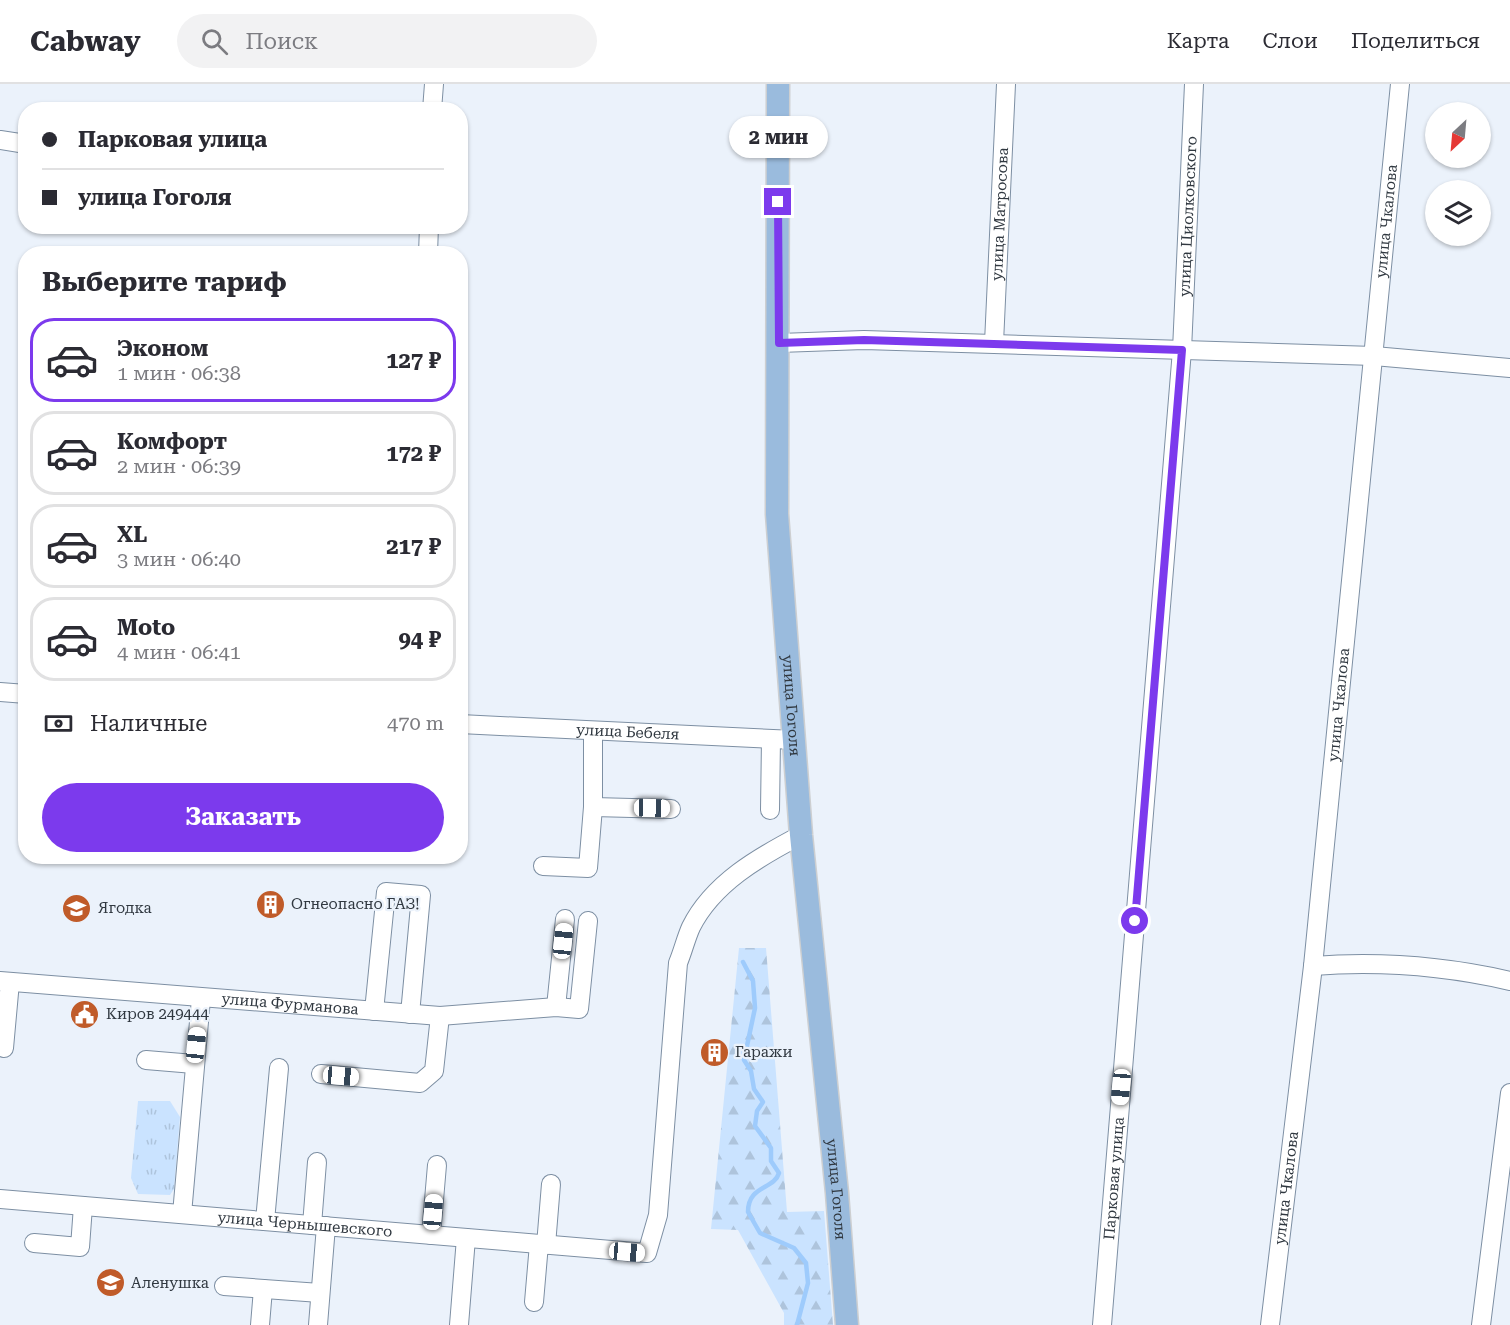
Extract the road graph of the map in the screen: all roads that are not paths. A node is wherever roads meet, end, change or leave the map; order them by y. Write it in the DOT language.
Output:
graph roads {
  1 [pos="434,84"];
  2 [pos="778,84"];
  3 [pos="1006,84"];
  4 [pos="1194,84"];
  5 [pos="1400,84"];
  6 [pos="433,102"];
  7 [pos="0,140"];
  8 [pos="18,143"];
  9 [pos="779,343"];
  10 [pos="994,343"];
  11 [pos="1182,350"];
  12 [pos="1374,356"];
  13 [pos="1510,368"];
  14 [pos="0,692"];
  15 [pos="18,693"];
  16 [pos="468,724"];
  17 [pos="593,732"];
  18 [pos="771,739"];
  19 [pos="795,740"];
  20 [pos="593,807"];
  21 [pos="671,809"];
  22 [pos="770,810"];
  23 [pos="801,835"];
  24 [pos="543,866"];
  25 [pos="565,919"];
  26 [pos="588,921"];
  27 [pos="1313,966"];
  28 [pos="5,981"];
  29 [pos="1510,981"];
  30 [pos="201,999"];
  31 [pos="556,1007"];
  32 [pos="374,1011"];
  33 [pos="410,1014"];
  34 [pos="440,1016"];
  35 [pos="4,1048"];
  36 [pos="146,1060"];
  37 [pos="194,1064"];
  38 [pos="279,1068"];
  39 [pos="321,1074"];
  40 [pos="1510,1093"];
  41 [pos="317,1162"];
  42 [pos="437,1166"];
  43 [pos="551,1184"];
  44 [pos="0,1199"];
  45 [pos="83,1206"];
  46 [pos="182,1214"];
  47 [pos="265,1221"];
  48 [pos="319,1226"];
  49 [pos="431,1235"];
  50 [pos="466,1238"];
  51 [pos="34,1243"];
  52 [pos="542,1245"];
  53 [pos="224,1286"];
  54 [pos="263,1289"];
  55 [pos="320,1293"];
  56 [pos="534,1302"];
  57 [pos="260,1325"];
  58 [pos="320,1325"];
  59 [pos="459,1325"];
  60 [pos="847,1325"];
  61 [pos="1101,1325"];
  62 [pos="1270,1325"];
  63 [pos="1481,1325"];
  1 -- 6 [label="street"];
  2 -- 9 [label="main road, улица Гоголя"];
  3 -- 10 [label="street, улица Матросова"];
  4 -- 11 [label="street, улица Циолковского"];
  5 -- 12 [label="street, улица Чкалова"];
  7 -- 8 [label="street"];
  9 -- 10 [label="street"];
  9 -- 19 [label="main road, улица Гоголя"];
  10 -- 11 [label="street"];
  11 -- 12 [label="street"];
  11 -- 61 [label="street, Парковая улица"];
  12 -- 13 [label="street"];
  12 -- 27 [label="street, улица Чкалова"];
  14 -- 15 [label="street"];
  16 -- 17 [label="street, улица Бебеля"];
  17 -- 18 [label="street, улица Бебеля"];
  17 -- 20 [label="street"];
  18 -- 19 [label="street, улица Бебеля"];
  18 -- 22 [label="street"];
  19 -- 23 [label="main road, улица Гоголя"];
  20 -- 21 [label="street"];
  20 -- 24 [label="street"];
  23 -- 52 [label="street, улица Чернышевского"];
  23 -- 60 [label="main road, улица Гоголя"];
  25 -- 31 [label="street"];
  26 -- 31 [label="street, улица Фурманова"];
  27 -- 29 [label="street"];
  27 -- 62 [label="street, улица Чкалова"];
  28 -- 30 [label="street, улица Фурманова"];
  28 -- 35 [label="street"];
  30 -- 32 [label="street, улица Фурманова"];
  30 -- 37 [label="street"];
  31 -- 34 [label="street, улица Фурманова"];
  32 -- 33 [label="street, улица Фурманова"];
  32 -- 33 [label="street"];
  33 -- 34 [label="street, улица Фурманова"];
  34 -- 39 [label="street"];
  36 -- 37 [label="street"];
  37 -- 46 [label="street"];
  38 -- 47 [label="street"];
  40 -- 63 [label="street"];
  41 -- 48 [label="street"];
  42 -- 49 [label="street"];
  43 -- 52 [label="street"];
  44 -- 45 [label="street, улица Чернышевского"];
  45 -- 46 [label="street, улица Чернышевского"];
  45 -- 51 [label="street"];
  46 -- 47 [label="street, улица Чернышевского"];
  47 -- 48 [label="street, улица Чернышевского"];
  48 -- 49 [label="street, улица Чернышевского"];
  48 -- 55 [label="street"];
  49 -- 50 [label="street, улица Чернышевского"];
  50 -- 52 [label="street, улица Чернышевского"];
  50 -- 59 [label="street"];
  52 -- 56 [label="street"];
  53 -- 54 [label="street"];
  54 -- 55 [label="street"];
  54 -- 57 [label="street"];
  55 -- 58 [label="street"];
}
